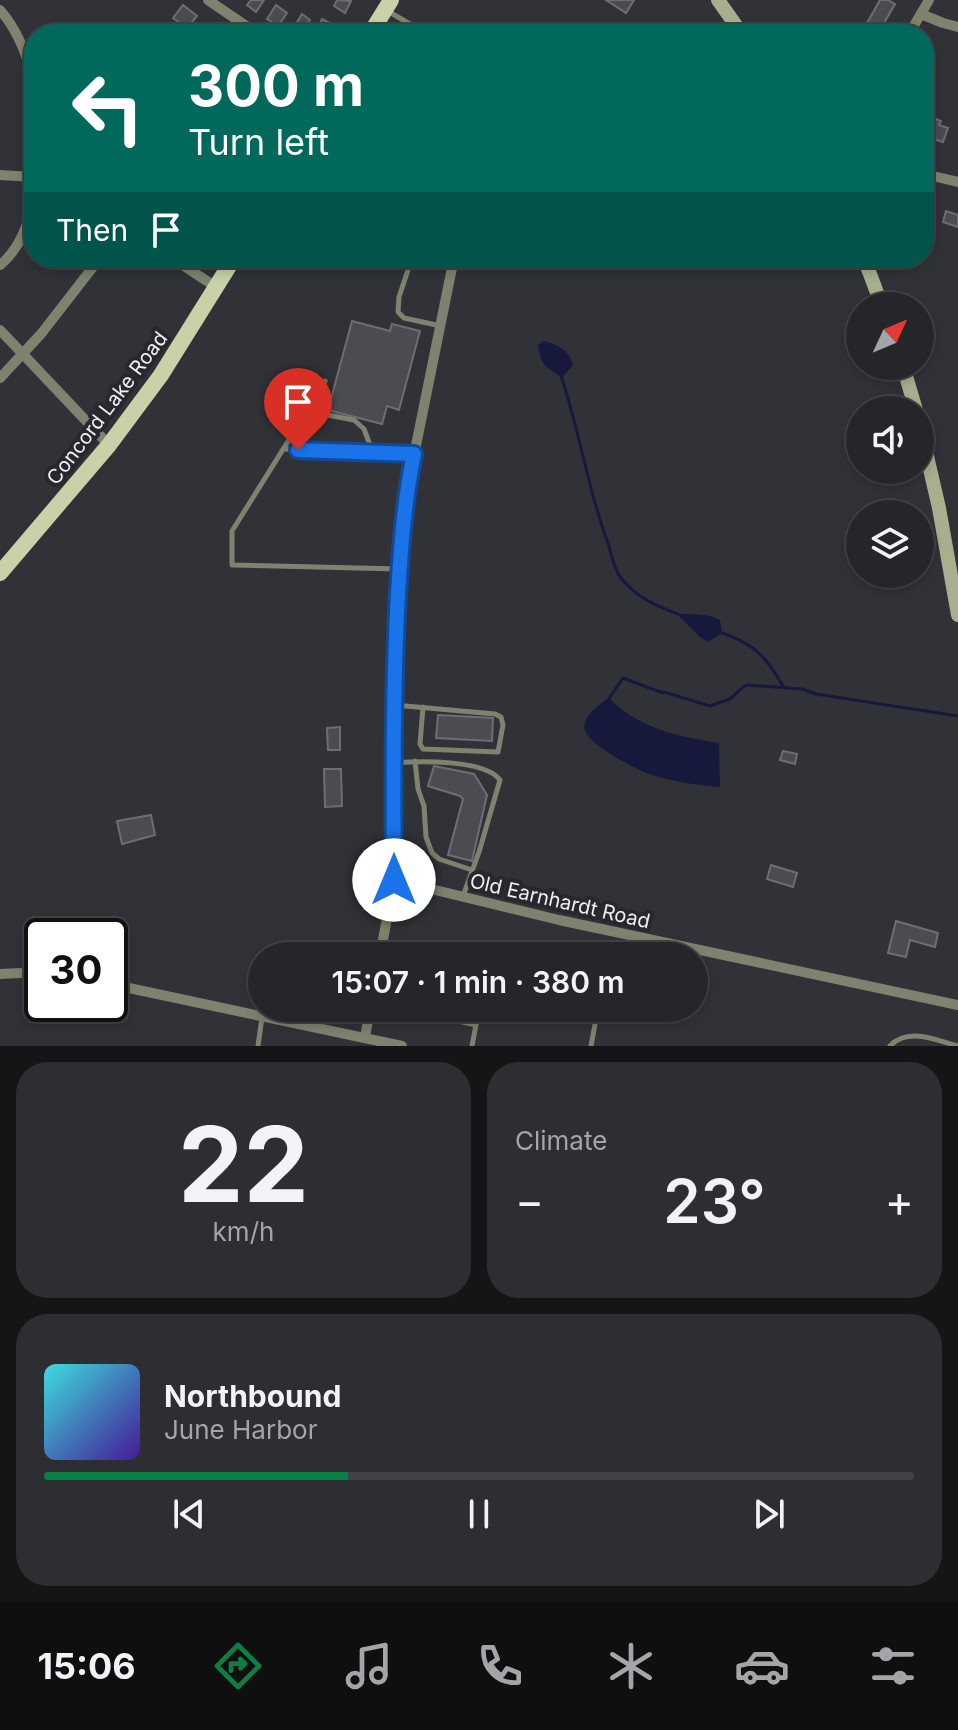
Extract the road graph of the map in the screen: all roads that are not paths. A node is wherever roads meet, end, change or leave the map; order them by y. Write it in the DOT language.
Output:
graph roads {
  1 [pos="208,0"];
  2 [pos="718,0"];
  3 [pos="929,0"];
  4 [pos="388,5"];
  5 [pos="0,10"];
  6 [pos="921,14"];
  7 [pos="243,24"];
  8 [pos="376,24"];
  9 [pos="414,24"];
  10 [pos="735,24"];
  11 [pos="915,24"];
  12 [pos="958,27"];
  13 [pos="24,53"];
  14 [pos="0,175"];
  15 [pos="24,176"];
  16 [pos="934,176"];
  17 [pos="958,182"];
  18 [pos="24,232"];
  19 [pos="0,265"];
  20 [pos="92,268"];
  21 [pos="187,268"];
  22 [pos="228,268"];
  23 [pos="409,268"];
  24 [pos="452,268"];
  25 [pos="868,268"];
  26 [pos="216,287"];
  27 [pos="877,292"];
  28 [pos="441,326"];
  29 [pos="0,330"];
  30 [pos="23,354"];
  31 [pos="0,378"];
  32 [pos="325,381"];
  33 [pos="317,413"];
  34 [pos="109,445"];
  35 [pos="284,449"];
  36 [pos="373,453"];
  37 [pos="414,454"];
  38 [pos="933,484"];
  39 [pos="400,569"];
  40 [pos="0,573"];
  41 [pos="958,615"];
  42 [pos="394,705"];
  43 [pos="423,707"];
  44 [pos="415,761"];
  45 [pos="393,763"];
  46 [pos="472,870"];
  47 [pos="394,880"];
  48 [pos="462,897"];
  49 [pos="383,942"];
  50 [pos="24,973"];
  51 [pos="0,974"];
  52 [pos="128,988"];
  53 [pos="958,1005"];
  54 [pos="248,1014"];
  55 [pos="261,1022"];
  56 [pos="287,1022"];
  57 [pos="368,1022"];
  58 [pos="462,1022"];
  59 [pos="477,1022"];
  60 [pos="595,1022"];
  61 [pos="476,1025"];
  62 [pos="365,1038"];
  63 [pos="258,1046"];
  64 [pos="402,1046"];
  65 [pos="472,1046"];
  66 [pos="591,1046"];
  67 [pos="890,1046"];
  68 [pos="958,1046"];
  1 -- 7 [label="street"];
  2 -- 10 [label="main road"];
  3 -- 6 [label="street"];
  4 -- 8 [label="main road"];
  4 -- 9 [label="lane"];
  5 -- 13 [label="street"];
  6 -- 11 [label="street"];
  6 -- 12 [label="street"];
  14 -- 15 [label="street"];
  16 -- 17 [label="street"];
  18 -- 19 [label="street"];
  20 -- 30 [label="street"];
  21 -- 26 [label="street"];
  22 -- 26 [label="main road, Concord Lake Road"];
  23 -- 28 [label="lane"];
  24 -- 28 [label="street"];
  25 -- 27 [label="main road"];
  26 -- 34 [label="main road, Concord Lake Road"];
  28 -- 37 [label="street"];
  29 -- 30 [label="street"];
  30 -- 31 [label="street"];
  30 -- 34 [label="street"];
  32 -- 33 [label="lane"];
  33 -- 35 [label="lane"];
  33 -- 36 [label="lane"];
  34 -- 40 [label="main road, Concord Lake Road"];
  35 -- 36 [label="lane"];
  35 -- 39 [label="lane"];
  36 -- 37 [label="lane"];
  37 -- 39 [label="street"];
  38 -- 41 [label="main road"];
  39 -- 42 [label="street"];
  42 -- 43 [label="lane"];
  42 -- 45 [label="street"];
  43 -- 43 [label="lane"];
  44 -- 45 [label="lane"];
  44 -- 46 [label="lane"];
  44 -- 46 [label="lane"];
  45 -- 47 [label="street"];
  46 -- 48 [label="lane"];
  47 -- 48 [label="street, Old Earnhardt Road"];
  47 -- 49 [label="street"];
  48 -- 53 [label="street, Old Earnhardt Road"];
  50 -- 51 [label="street"];
  52 -- 54 [label="street"];
  55 -- 63 [label="lane"];
  56 -- 62 [label="street"];
  57 -- 62 [label="street"];
  58 -- 61 [label="lane"];
  59 -- 61 [label="lane"];
  60 -- 66 [label="lane"];
  61 -- 65 [label="lane"];
  62 -- 64 [label="street"];
  67 -- 68 [label="lane"];
}
